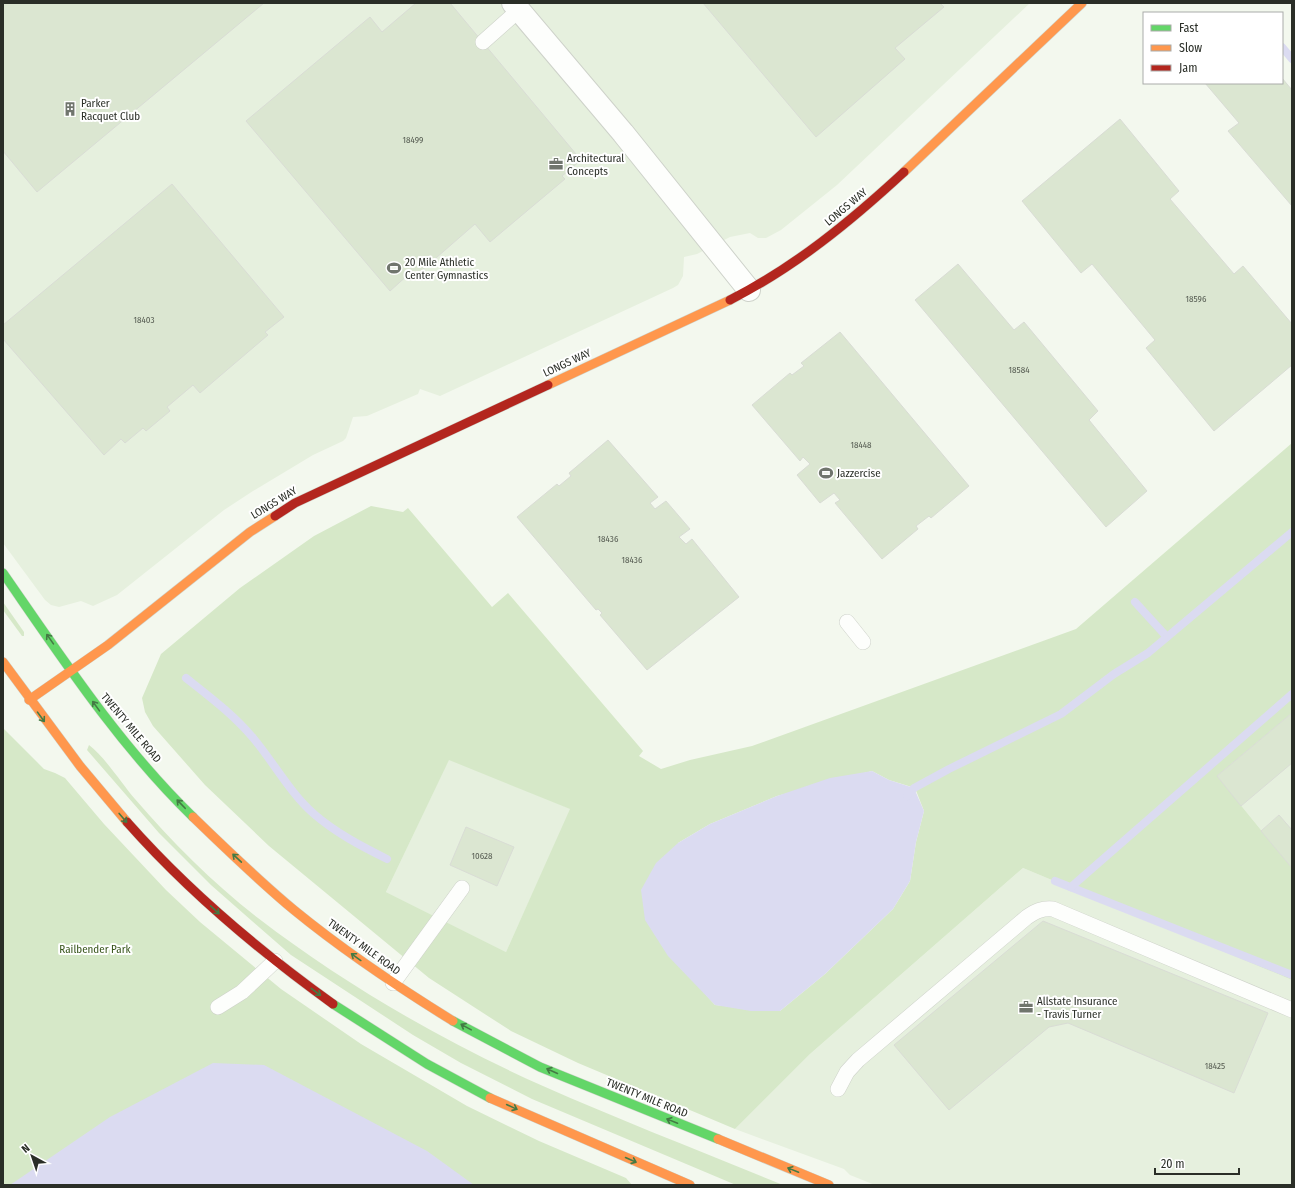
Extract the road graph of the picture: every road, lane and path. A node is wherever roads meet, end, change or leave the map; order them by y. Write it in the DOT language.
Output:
graph roads {
  1 [pos="1082,3"];
  2 [pos="516,7"];
  3 [pos="483,42"];
  4 [pos="749,290"];
  5 [pos="3,574"];
  6 [pos="847,622"];
  7 [pos="863,642"];
  8 [pos="3,662"];
  9 [pos="72,671"];
  10 [pos="29,700"];
  11 [pos="462,888"];
  12 [pos="275,961"];
  13 [pos="393,983"];
  14 [pos="218,1007"];
  15 [pos="1292,1010"];
  16 [pos="838,1089"];
  17 [pos="690,1185"];
  18 [pos="829,1185"];
  1 -- 4 [label="main road, LONGS WAY"];
  2 -- 3 [label="lane"];
  2 -- 4 [label="street"];
  4 -- 9 [label="main road, LONGS WAY"];
  9 -- 5 [label="main road, TWENTY MILE ROAD, one-way"];
  6 -- 7 [label="lane"];
  8 -- 10 [label="main road"];
  9 -- 10 [label="main road, LONGS WAY"];
  13 -- 9 [label="main road, TWENTY MILE ROAD, one-way"];
  10 -- 12 [label="main road, one-way"];
  11 -- 13 [label="lane"];
  12 -- 14 [label="lane"];
  12 -- 17 [label="main road, one-way"];
  18 -- 13 [label="main road, TWENTY MILE ROAD, one-way"];
  15 -- 16 [label="lane"];
}
